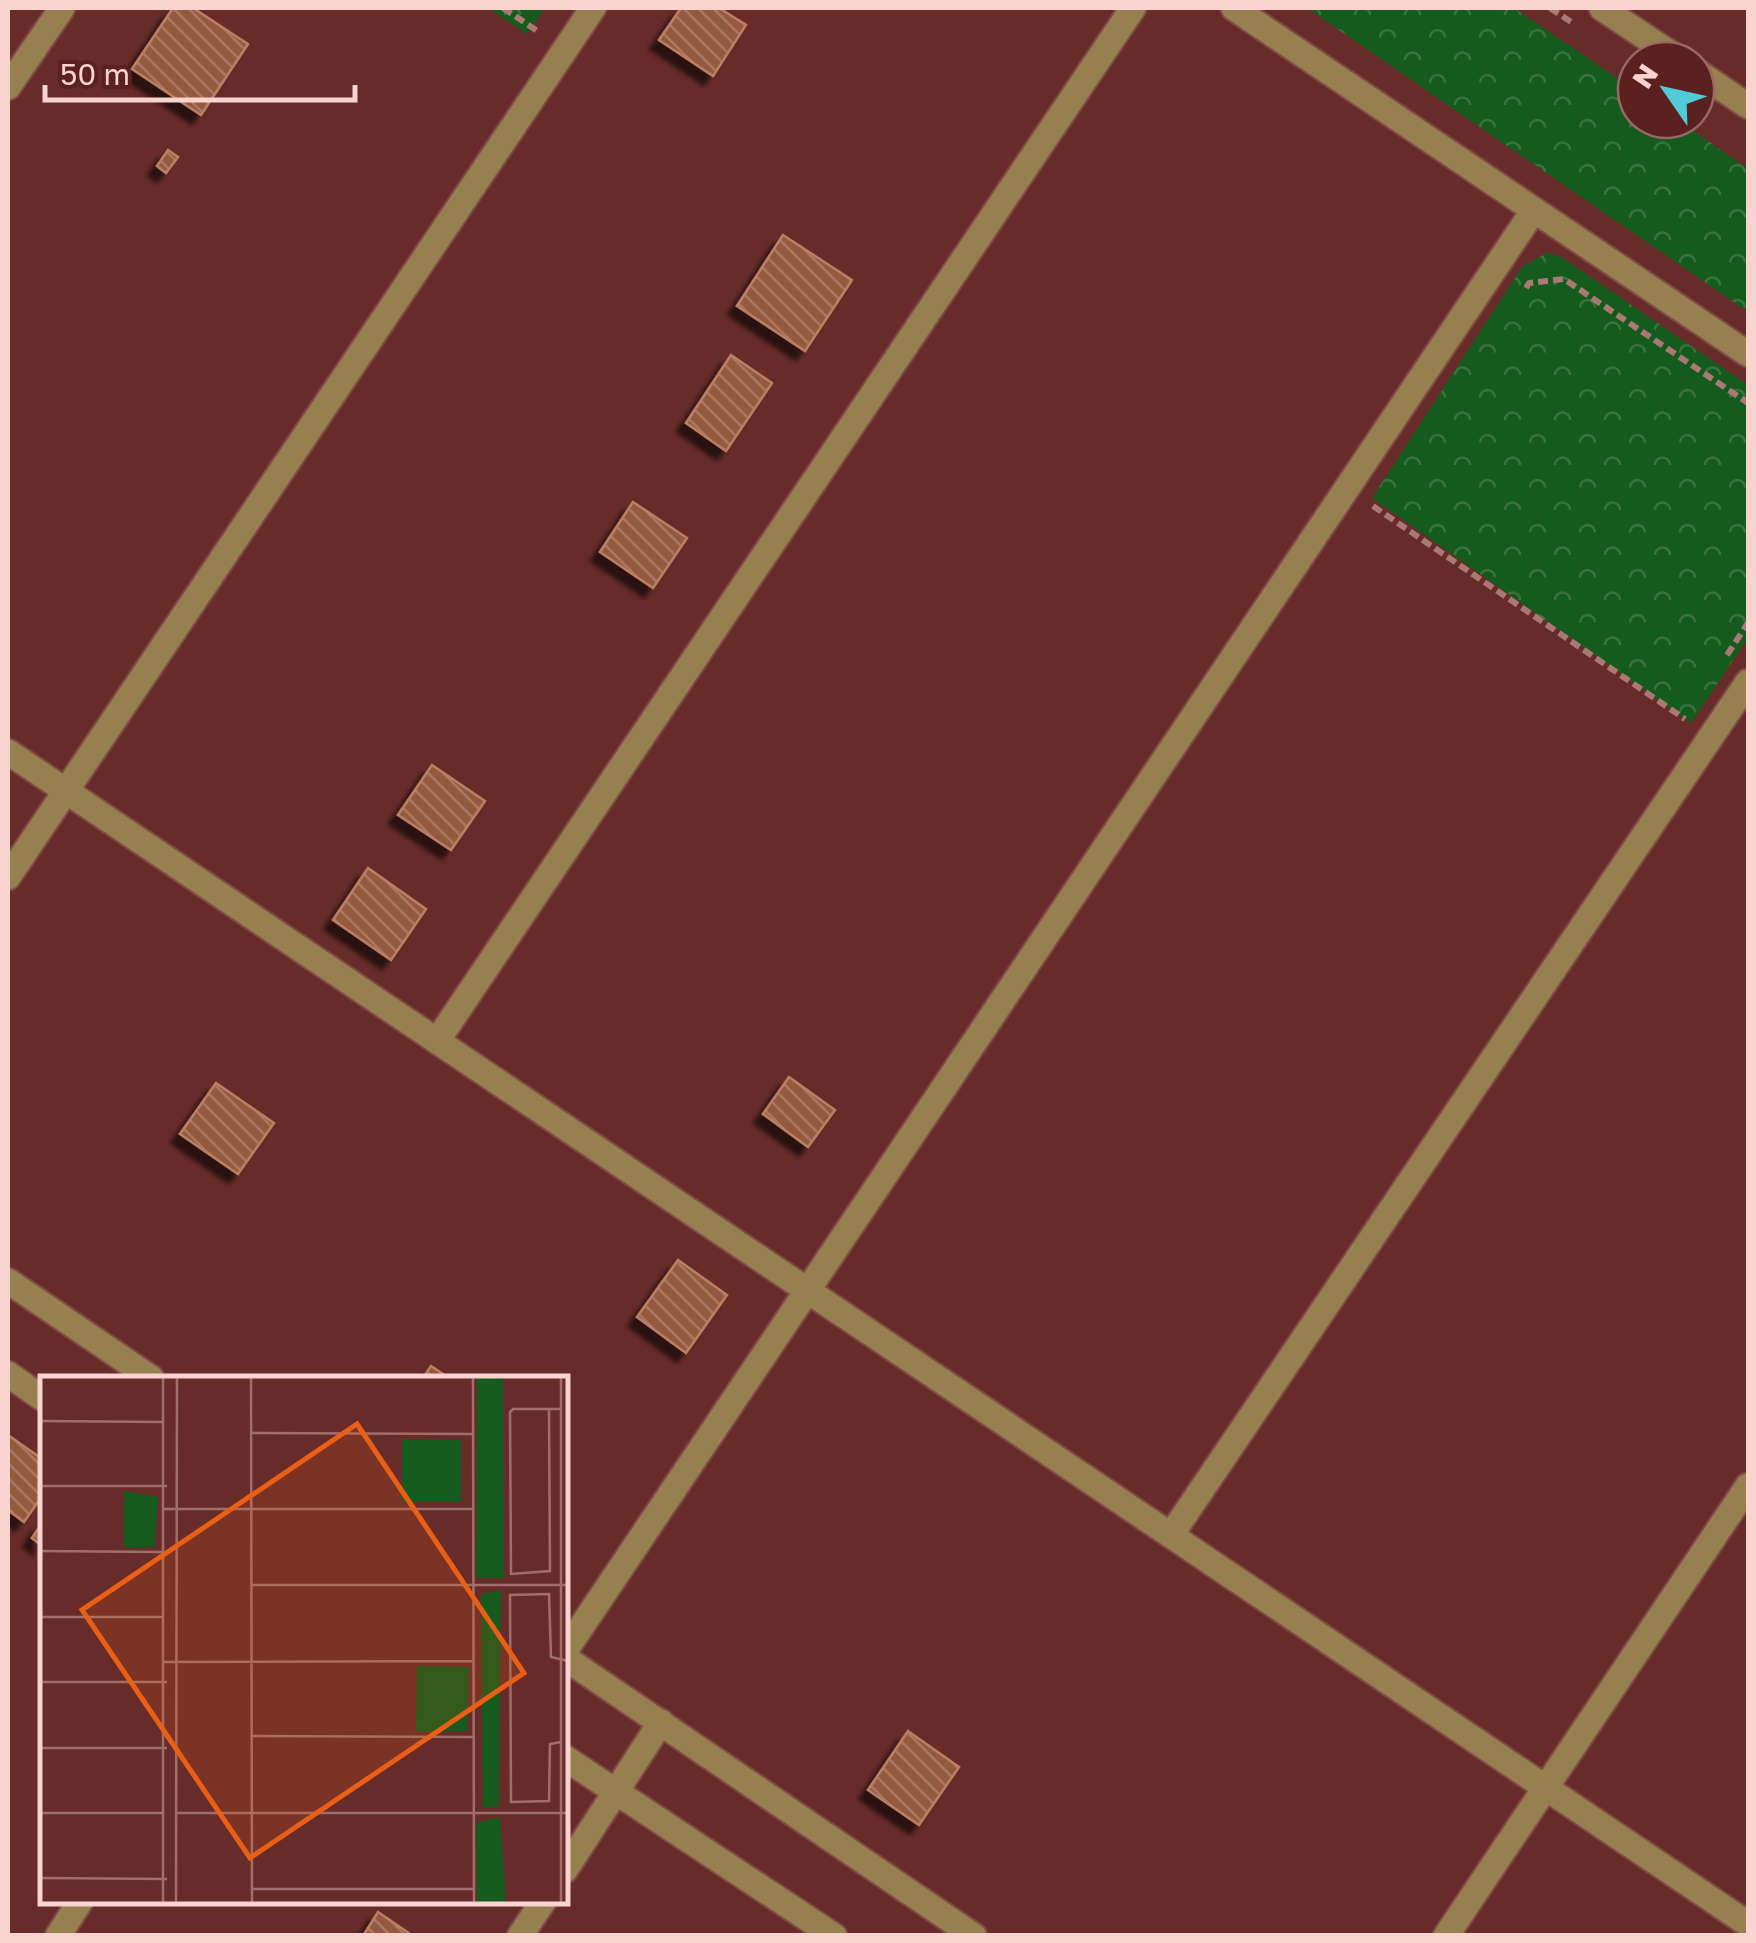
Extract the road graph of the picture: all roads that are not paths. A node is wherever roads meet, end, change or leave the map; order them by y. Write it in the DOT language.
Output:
graph roads {
  1 [pos="62,8"];
  2 [pos="593,8"];
  3 [pos="1133,8"];
  4 [pos="1234,8"];
  5 [pos="1602,8"];
  6 [pos="1650,40"];
  7 [pos="1716,84"];
  8 [pos="8,87"];
  9 [pos="1748,106"];
  10 [pos="1534,210"];
  11 [pos="1748,354"];
  12 [pos="1748,682"];
  13 [pos="8,752"];
  14 [pos="65,791"];
  15 [pos="8,877"];
  16 [pos="437,1041"];
  17 [pos="8,1281"];
  18 [pos="808,1291"];
  19 [pos="8,1374"];
  20 [pos="148,1376"];
  21 [pos="40,1397"];
  22 [pos="1748,1486"];
  23 [pos="1171,1535"];
  24 [pos="568,1650"];
  25 [pos="568,1656"];
  26 [pos="661,1722"];
  27 [pos="568,1760"];
  28 [pos="1545,1788"];
  29 [pos="617,1794"];
  30 [pos="568,1866"];
  31 [pos="80,1903"];
  32 [pos="542,1903"];
  33 [pos="1748,1924"];
  34 [pos="58,1936"];
  35 [pos="520,1936"];
  36 [pos="834,1936"];
  37 [pos="974,1936"];
  38 [pos="1446,1936"];
  1 -- 8 [label="street"];
  2 -- 14 [label="street"];
  3 -- 16 [label="street"];
  4 -- 10 [label="street"];
  5 -- 6 [label="street"];
  7 -- 9 [label="street"];
  10 -- 11 [label="street"];
  10 -- 18 [label="street"];
  12 -- 23 [label="street"];
  13 -- 14 [label="street"];
  14 -- 15 [label="street"];
  14 -- 16 [label="street"];
  16 -- 18 [label="street"];
  17 -- 20 [label="street"];
  18 -- 23 [label="street"];
  18 -- 24 [label="street"];
  19 -- 21 [label="street"];
  22 -- 28 [label="street"];
  23 -- 28 [label="street"];
  25 -- 26 [label="street"];
  26 -- 29 [label="street"];
  26 -- 37 [label="street"];
  27 -- 29 [label="street"];
  28 -- 33 [label="street"];
  28 -- 38 [label="street"];
  29 -- 30 [label="street"];
  29 -- 36 [label="street"];
  31 -- 34 [label="street"];
  32 -- 35 [label="street"];
}
